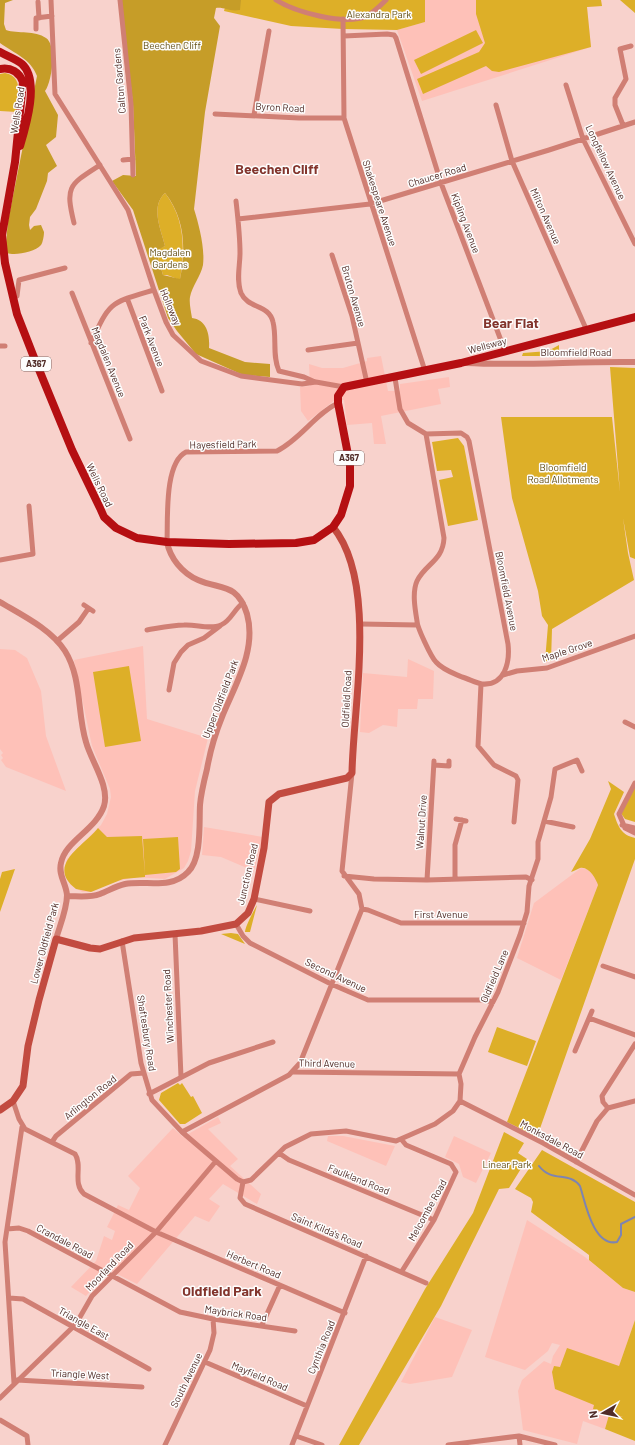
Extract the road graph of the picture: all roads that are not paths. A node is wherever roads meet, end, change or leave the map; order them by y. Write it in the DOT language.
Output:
graph roads {
  1 [pos="51,0"];
  2 [pos="120,0"];
  3 [pos="276,0"];
  4 [pos="386,0"];
  5 [pos="38,2"];
  6 [pos="52,16"];
  7 [pos="39,18"];
  8 [pos="343,19"];
  9 [pos="36,29"];
  10 [pos="268,30"];
  11 [pos="344,36"];
  12 [pos="631,46"];
  13 [pos="0,52"];
  14 [pos="0,69"];
  15 [pos="566,85"];
  16 [pos="496,105"];
  17 [pos="215,114"];
  18 [pos="254,115"];
  19 [pos="344,118"];
  20 [pos="635,122"];
  21 [pos="623,125"];
  22 [pos="583,139"];
  23 [pos="123,160"];
  24 [pos="133,160"];
  25 [pos="512,161"];
  26 [pos="15,162"];
  27 [pos="100,166"];
  28 [pos="134,175"];
  29 [pos="441,183"];
  30 [pos="236,201"];
  31 [pos="370,204"];
  32 [pos="238,219"];
  33 [pos="74,223"];
  34 [pos="635,244"];
  35 [pos="332,255"];
  36 [pos="65,268"];
  37 [pos="154,290"];
  38 [pos="72,293"];
  39 [pos="13,298"];
  40 [pos="127,298"];
  41 [pos="635,317"];
  42 [pos="587,330"];
  43 [pos="91,343"];
  44 [pos="358,343"];
  45 [pos="308,350"];
  46 [pos="505,351"];
  47 [pos="635,362"];
  48 [pos="461,363"];
  49 [pos="517,363"];
  50 [pos="425,372"];
  51 [pos="395,378"];
  52 [pos="316,382"];
  53 [pos="367,383"];
  54 [pos="344,387"];
  55 [pos="162,390"];
  56 [pos="338,403"];
  57 [pos="426,434"];
  58 [pos="130,439"];
  59 [pos="29,506"];
  60 [pos="333,527"];
  61 [pos="167,542"];
  62 [pos="0,560"];
  63 [pos="0,602"];
  64 [pos="243,604"];
  65 [pos="88,608"];
  66 [pos="361,624"];
  67 [pos="417,625"];
  68 [pos="221,626"];
  69 [pos="147,630"];
  70 [pos="635,636"];
  71 [pos="57,641"];
  72 [pos="503,675"];
  73 [pos="481,684"];
  74 [pos="169,690"];
  75 [pos="625,722"];
  76 [pos="635,727"];
  77 [pos="449,761"];
  78 [pos="582,771"];
  79 [pos="352,773"];
  80 [pos="635,783"];
  81 [pos="456,819"];
  82 [pos="544,821"];
  83 [pos="514,822"];
  84 [pos="622,825"];
  85 [pos="574,827"];
  86 [pos="635,828"];
  87 [pos="635,833"];
  88 [pos="344,876"];
  89 [pos="455,879"];
  90 [pos="426,880"];
  91 [pos="532,880"];
  92 [pos="67,896"];
  93 [pos="254,899"];
  94 [pos="362,909"];
  95 [pos="310,911"];
  96 [pos="524,923"];
  97 [pos="236,924"];
  98 [pos="175,934"];
  99 [pos="56,939"];
  100 [pos="122,941"];
  101 [pos="603,966"];
  102 [pos="635,978"];
  103 [pos="332,984"];
  104 [pos="493,1002"];
  105 [pos="592,1011"];
  106 [pos="589,1018"];
  107 [pos="635,1035"];
  108 [pos="273,1042"];
  109 [pos="635,1044"];
  110 [pos="575,1051"];
  111 [pos="292,1072"];
  112 [pos="144,1073"];
  113 [pos="460,1076"];
  114 [pos="180,1077"];
  115 [pos="150,1094"];
  116 [pos="13,1101"];
  117 [pos="460,1101"];
  118 [pos="635,1102"];
  119 [pos="608,1108"];
  120 [pos="0,1110"];
  121 [pos="22,1127"];
  122 [pos="182,1132"];
  123 [pos="401,1139"];
  124 [pos="52,1142"];
  125 [pos="279,1153"];
  126 [pos="216,1161"];
  127 [pos="576,1162"];
  128 [pos="243,1182"];
  129 [pos="635,1195"];
  130 [pos="434,1220"];
  131 [pos="7,1229"];
  132 [pos="156,1232"];
  133 [pos="366,1256"];
  134 [pos="402,1271"];
  135 [pos="112,1276"];
  136 [pos="426,1282"];
  137 [pos="280,1285"];
  138 [pos="9,1298"];
  139 [pos="345,1313"];
  140 [pos="213,1319"];
  141 [pos="262,1326"];
  142 [pos="71,1327"];
  143 [pos="295,1331"];
  144 [pos="205,1362"];
  145 [pos="149,1369"];
  146 [pos="16,1381"];
  147 [pos="142,1387"];
  148 [pos="0,1398"];
  149 [pos="307,1406"];
  150 [pos="0,1420"];
  151 [pos="296,1436"];
  152 [pos="519,1436"];
  153 [pos="28,1445"];
  154 [pos="165,1445"];
  155 [pos="292,1445"];
  156 [pos="322,1445"];
  157 [pos="448,1445"];
  158 [pos="520,1445"];
  159 [pos="555,1445"];
  1 -- 6 [label="street, Holloway"];
  2 -- 24 [label="street, Calton Gardens"];
  3 -- 8 [label="street"];
  4 -- 8 [label="street"];
  5 -- 7 [label="street"];
  6 -- 7 [label="street"];
  6 -- 27 [label="street, Holloway"];
  7 -- 9 [label="street"];
  8 -- 11 [label="street, Shakespeare Avenue"];
  10 -- 18 [label="street"];
  11 -- 19 [label="street, Shakespeare Avenue"];
  11 -- 29 [label="street, Kipling Avenue"];
  12 -- 21 [label="street"];
  13 -- 26 [label="main road, Wells Road / A367"];
  14 -- 26 [label="main road, Wells Road / A367"];
  15 -- 22 [label="street, Longfellow Avenue"];
  16 -- 25 [label="street, Milton Avenue"];
  17 -- 18 [label="street, Byron Road"];
  18 -- 19 [label="street, Byron Road"];
  19 -- 31 [label="street, Shakespeare Avenue"];
  20 -- 21 [label="street, Chaucer Road"];
  21 -- 22 [label="street, Chaucer Road"];
  22 -- 25 [label="street, Chaucer Road"];
  22 -- 34 [label="street, Longfellow Avenue"];
  23 -- 24 [label="street"];
  24 -- 28 [label="street, Calton Gardens"];
  25 -- 29 [label="street, Chaucer Road"];
  25 -- 42 [label="street, Milton Avenue"];
  26 -- 39 [label="main road, Wells Road / A367"];
  27 -- 33 [label="street"];
  27 -- 37 [label="street, Holloway"];
  29 -- 31 [label="street, Chaucer Road"];
  29 -- 46 [label="street, Kipling Avenue"];
  30 -- 32 [label="street"];
  31 -- 32 [label="street, Chaucer Road"];
  31 -- 50 [label="street, Shakespeare Avenue"];
  32 -- 52 [label="street"];
  35 -- 44 [label="street, Bruton Avenue"];
  36 -- 39 [label="street"];
  37 -- 40 [label="street"];
  37 -- 52 [label="street, Holloway"];
  38 -- 43 [label="street, Magdalen Avenue"];
  39 -- 61 [label="main road, Wells Road / A367"];
  40 -- 43 [label="street"];
  40 -- 55 [label="street, Park Avenue"];
  41 -- 42 [label="main road, Wellsway"];
  42 -- 46 [label="main road, Wellsway"];
  43 -- 58 [label="street, Magdalen Avenue"];
  44 -- 45 [label="street, Bruton Avenue"];
  44 -- 53 [label="street, Bruton Avenue"];
  46 -- 48 [label="main road, Wellsway"];
  46 -- 49 [label="street"];
  47 -- 49 [label="street, Bloomfield Road"];
  48 -- 49 [label="street, Bloomfield Road"];
  48 -- 50 [label="main road, Wellsway"];
  50 -- 51 [label="main road, Wellsway"];
  51 -- 53 [label="main road, Wellsway"];
  51 -- 57 [label="street"];
  52 -- 54 [label="street"];
  53 -- 54 [label="main road, Wellsway"];
  54 -- 56 [label="main road"];
  56 -- 60 [label="main road, Wells Road / A367"];
  56 -- 61 [label="street, Hayesfield Park"];
  57 -- 67 [label="street"];
  57 -- 72 [label="street, Bloomfield Avenue"];
  59 -- 62 [label="street"];
  60 -- 61 [label="main road, Wells Road / A367"];
  60 -- 66 [label="main road, Oldfield Road"];
  61 -- 64 [label="street, Upper Oldfield Park"];
  63 -- 71 [label="street, Lower Oldfield Park"];
  64 -- 68 [label="street"];
  64 -- 92 [label="street, Upper Oldfield Park"];
  65 -- 71 [label="street"];
  66 -- 67 [label="street"];
  66 -- 79 [label="main road, Oldfield Road"];
  67 -- 73 [label="street"];
  68 -- 69 [label="street"];
  68 -- 74 [label="street"];
  70 -- 72 [label="street, Maple Grove"];
  71 -- 92 [label="street, Lower Oldfield Park"];
  72 -- 73 [label="street"];
  73 -- 83 [label="street"];
  75 -- 76 [label="street"];
  77 -- 90 [label="street, Walnut Drive"];
  78 -- 82 [label="street, Oldfield Lane"];
  79 -- 88 [label="street, Oldfield Road"];
  79 -- 93 [label="main road, Junction Road"];
  80 -- 84 [label="street"];
  81 -- 89 [label="street"];
  82 -- 85 [label="street"];
  82 -- 91 [label="street, Oldfield Lane"];
  84 -- 86 [label="street"];
  84 -- 87 [label="street"];
  88 -- 90 [label="street"];
  88 -- 94 [label="street"];
  89 -- 90 [label="street"];
  89 -- 91 [label="street"];
  91 -- 96 [label="street, Oldfield Lane"];
  92 -- 99 [label="street, Lower Oldfield Park"];
  93 -- 95 [label="street"];
  93 -- 97 [label="main road, Junction Road"];
  94 -- 96 [label="street, First Avenue"];
  94 -- 103 [label="street"];
  96 -- 104 [label="street, Oldfield Lane"];
  97 -- 98 [label="main road"];
  97 -- 103 [label="street, Second Avenue"];
  98 -- 100 [label="main road"];
  98 -- 114 [label="street, Winchester Road"];
  99 -- 100 [label="main road"];
  99 -- 116 [label="main road, Lower Oldfield Park"];
  100 -- 112 [label="street, Shaftesbury Road"];
  101 -- 102 [label="street"];
  103 -- 104 [label="street, Second Avenue"];
  103 -- 111 [label="street"];
  104 -- 113 [label="street, Oldfield Lane"];
  105 -- 106 [label="street"];
  106 -- 107 [label="street"];
  106 -- 110 [label="street"];
  108 -- 114 [label="street"];
  109 -- 119 [label="street"];
  111 -- 113 [label="street, Third Avenue"];
  111 -- 122 [label="street, Third Avenue"];
  112 -- 115 [label="street, Shaftesbury Road"];
  112 -- 124 [label="street, Arlington Road"];
  113 -- 117 [label="street"];
  114 -- 115 [label="street"];
  115 -- 122 [label="street, Shaftesbury Road"];
  116 -- 120 [label="main road"];
  116 -- 121 [label="street"];
  117 -- 123 [label="street"];
  117 -- 127 [label="street, Monksdale Road"];
  118 -- 119 [label="street"];
  119 -- 127 [label="street"];
  121 -- 124 [label="street"];
  121 -- 131 [label="street"];
  122 -- 126 [label="street, Shaftesbury Road"];
  123 -- 125 [label="street"];
  123 -- 130 [label="street, Melcombe Road"];
  124 -- 132 [label="street, Herbert Road"];
  125 -- 128 [label="street"];
  125 -- 130 [label="street, Faulkland Road"];
  126 -- 128 [label="street, Shaftesbury Road"];
  126 -- 132 [label="street, Moorland Road"];
  127 -- 129 [label="street, Monksdale Road"];
  128 -- 133 [label="street, Saint Kilda's Road"];
  130 -- 134 [label="street, Melcombe Road"];
  131 -- 135 [label="street, Crandale Road"];
  131 -- 138 [label="street"];
  132 -- 135 [label="street, Moorland Road"];
  132 -- 137 [label="street, Herbert Road"];
  133 -- 134 [label="street, Saint Kilda's Road"];
  133 -- 139 [label="street, Cynthia Road"];
  134 -- 136 [label="street, Saint Kilda's Road"];
  135 -- 140 [label="street, Maybrick Road"];
  135 -- 142 [label="street, Moorland Road"];
  137 -- 139 [label="street, Herbert Road"];
  137 -- 141 [label="street"];
  138 -- 142 [label="street, Triangle East"];
  138 -- 146 [label="street"];
  139 -- 149 [label="street, Cynthia Road"];
  140 -- 141 [label="street, Maybrick Road"];
  140 -- 144 [label="street, South Avenue"];
  141 -- 143 [label="street, Maybrick Road"];
  142 -- 145 [label="street, Triangle East"];
  142 -- 146 [label="street, Moorland Road"];
  144 -- 149 [label="street, Mayfield Road"];
  144 -- 154 [label="street, South Avenue"];
  146 -- 147 [label="street, Triangle West"];
  146 -- 148 [label="street, Moorland Road"];
  149 -- 151 [label="street, Cynthia Road"];
  150 -- 153 [label="street"];
  151 -- 155 [label="street, Cynthia Road"];
  151 -- 156 [label="street"];
  152 -- 157 [label="street"];
  152 -- 158 [label="street"];
  152 -- 159 [label="street"];
}
